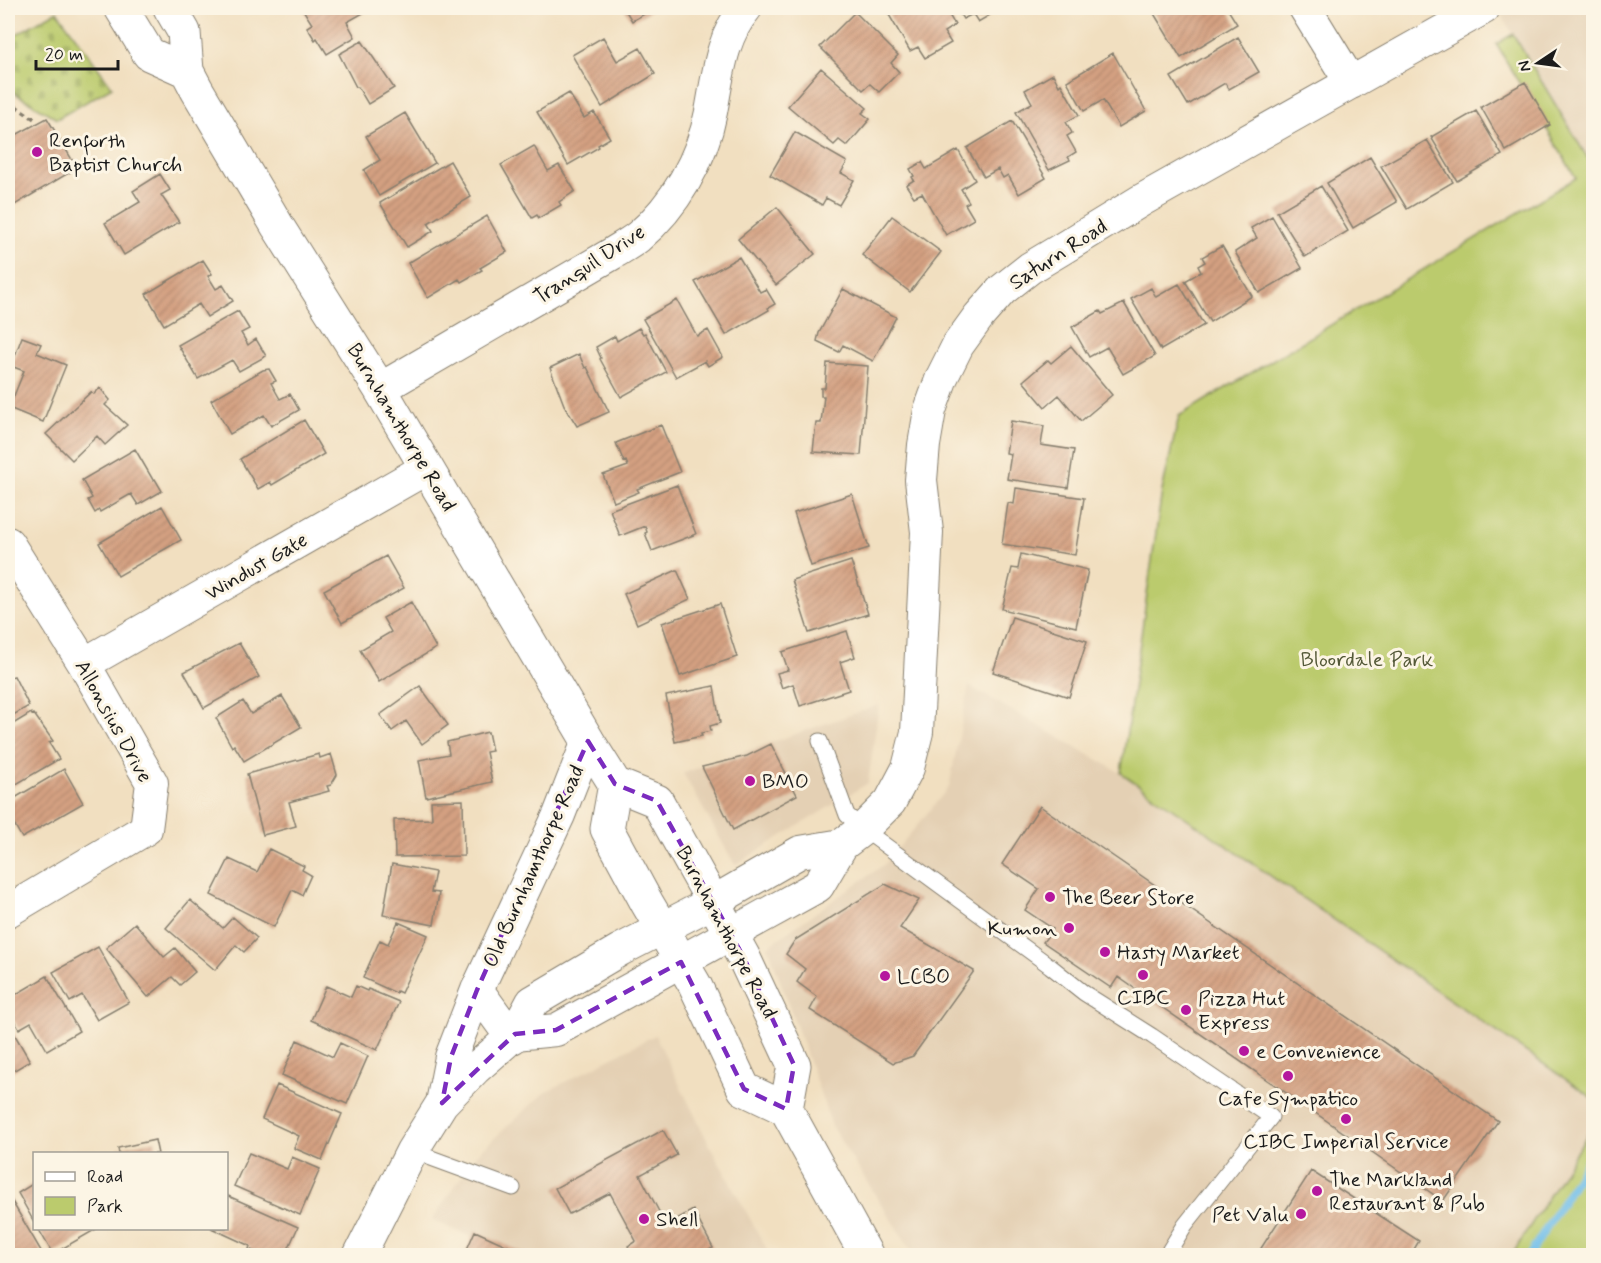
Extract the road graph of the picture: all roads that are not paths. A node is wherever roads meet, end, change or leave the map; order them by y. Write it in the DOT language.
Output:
graph roads {
  1 [pos="121,8"];
  2 [pos="170,8"];
  3 [pos="746,8"];
  4 [pos="1305,8"];
  5 [pos="1484,8"];
  6 [pos="187,71"];
  7 [pos="1351,83"];
  8 [pos="381,389"];
  9 [pos="427,468"];
  10 [pos="8,543"];
  11 [pos="84,664"];
  12 [pos="588,741"];
  13 [pos="820,741"];
  14 [pos="615,784"];
  15 [pos="853,837"];
  16 [pos="713,902"];
  17 [pos="8,911"];
  18 [pos="662,929"];
  19 [pos="730,935"];
  20 [pos="681,962"];
  21 [pos="477,990"];
  22 [pos="514,1036"];
  23 [pos="442,1103"];
  24 [pos="786,1109"];
  25 [pos="412,1151"];
  26 [pos="513,1188"];
  27 [pos="359,1256"];
  28 [pos="867,1256"];
  29 [pos="1166,1256"];
  1 -- 6 [label="main road"];
  2 -- 6 [label="main road, Burnhamthorpe Road"];
  3 -- 8 [label="street, Tranquil Drive"];
  4 -- 7 [label="street"];
  5 -- 7 [label="street, Saturn Road"];
  6 -- 8 [label="main road, Burnhamthorpe Road"];
  7 -- 15 [label="street, Saturn Road"];
  8 -- 9 [label="main road, Burnhamthorpe Road"];
  9 -- 11 [label="street, Windust Gate"];
  9 -- 12 [label="main road, Burnhamthorpe Road"];
  10 -- 11 [label="street, Allonsius Drive"];
  11 -- 17 [label="street, Allonsius Drive"];
  12 -- 14 [label="main road, Burnhamthorpe Road"];
  12 -- 21 [label="street, Old Burnhamthorpe Road"];
  13 -- 15 [label="lane"];
  14 -- 16 [label="main road, Burnhamthorpe Road"];
  14 -- 18 [label="main road"];
  15 -- 16 [label="street"];
  15 -- 19 [label="street, Saturn Road"];
  15 -- 29 [label="lane"];
  16 -- 18 [label="street, Old Burnhamthorpe Road"];
  16 -- 19 [label="main road, Burnhamthorpe Road"];
  18 -- 20 [label="main road"];
  18 -- 22 [label="street, Old Burnhamthorpe Road"];
  19 -- 20 [label="street"];
  19 -- 24 [label="main road, Burnhamthorpe Road"];
  20 -- 22 [label="street"];
  20 -- 24 [label="main road"];
  21 -- 22 [label="street, Old Burnhamthorpe Road"];
  21 -- 23 [label="street, Old Burnhamthorpe Road"];
  22 -- 23 [label="street, Old Burnhamthorpe Road"];
  23 -- 25 [label="street, Old Burnhamthorpe Road"];
  24 -- 28 [label="main road"];
  25 -- 26 [label="lane"];
  25 -- 27 [label="street, Old Burnhamthorpe Road"];
}
